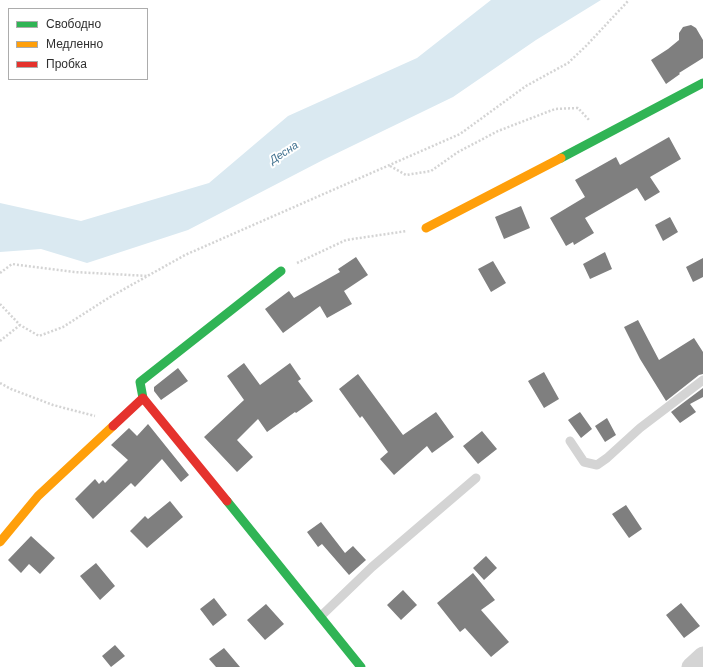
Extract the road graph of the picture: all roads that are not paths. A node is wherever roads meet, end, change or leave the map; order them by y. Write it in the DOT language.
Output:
graph roads {
  1 [pos="703,83"];
  2 [pos="426,228"];
  3 [pos="281,271"];
  4 [pos="703,380"];
  5 [pos="143,398"];
  6 [pos="570,441"];
  7 [pos="476,478"];
  8 [pos="0,542"];
  9 [pos="320,617"];
  10 [pos="703,656"];
  11 [pos="361,667"];
  12 [pos="691,667"];
  1 -- 2 [label="street"];
  3 -- 5 [label="street"];
  4 -- 6 [label="lane"];
  5 -- 8 [label="street"];
  5 -- 9 [label="street"];
  7 -- 9 [label="lane"];
  9 -- 11 [label="street"];
  10 -- 12 [label="street"];
}
